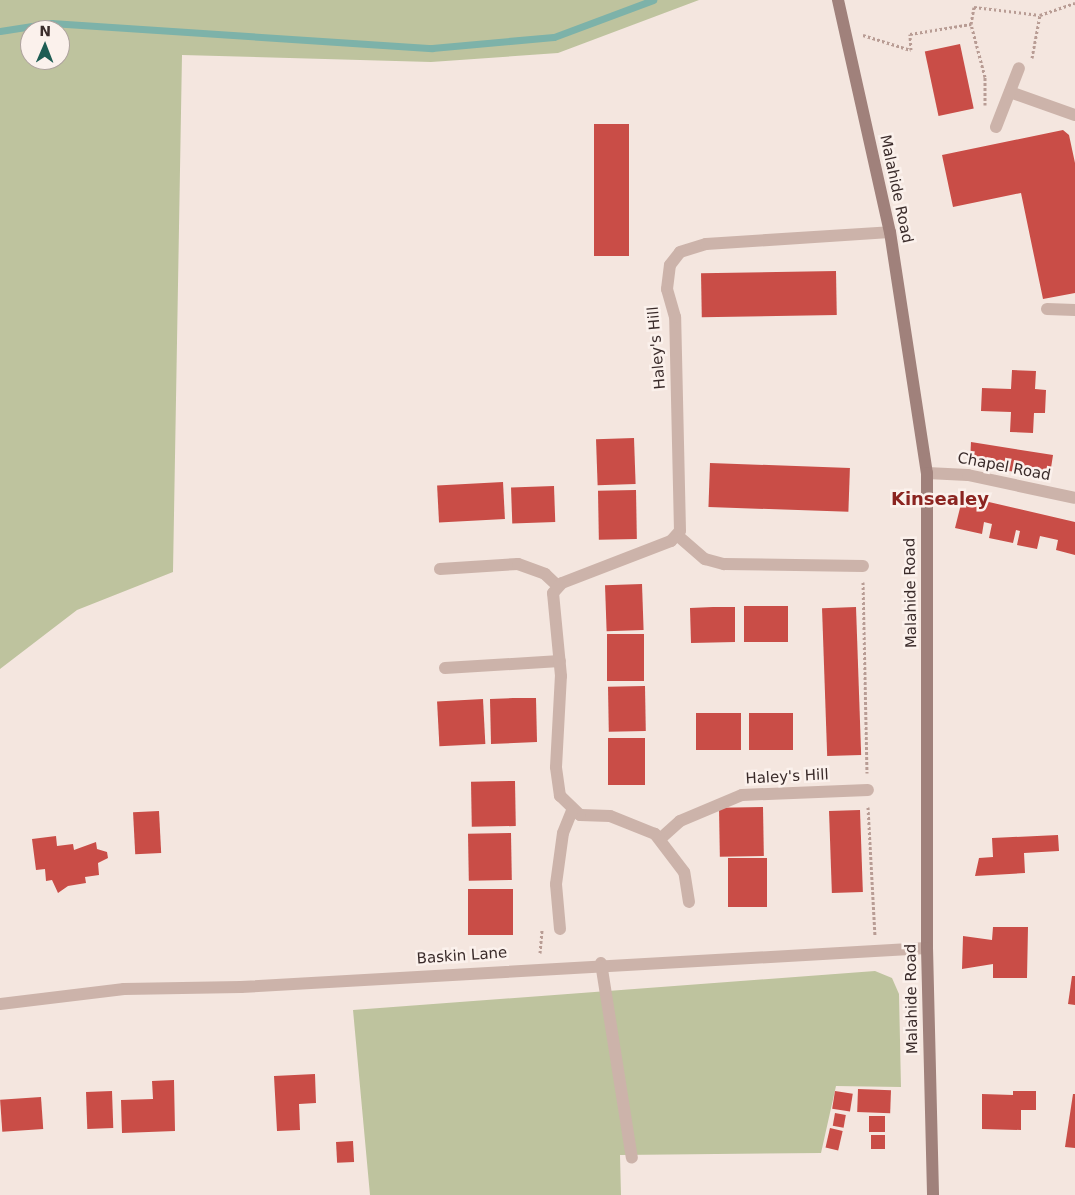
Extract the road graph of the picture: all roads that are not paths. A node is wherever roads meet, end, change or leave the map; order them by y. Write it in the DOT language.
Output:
graph roads {
  1 [pos="838,0"];
  2 [pos="1018,68"];
  3 [pos="1010,92"];
  4 [pos="1075,115"];
  5 [pos="996,127"];
  6 [pos="890,232"];
  7 [pos="1048,309"];
  8 [pos="1075,310"];
  9 [pos="926,473"];
  10 [pos="1075,498"];
  11 [pos="677,535"];
  12 [pos="863,566"];
  13 [pos="440,569"];
  14 [pos="558,586"];
  15 [pos="560,661"];
  16 [pos="445,668"];
  17 [pos="868,790"];
  18 [pos="572,810"];
  19 [pos="660,839"];
  20 [pos="689,902"];
  21 [pos="560,929"];
  22 [pos="927,948"];
  23 [pos="602,963"];
  24 [pos="0,1004"];
  25 [pos="632,1158"];
  26 [pos="933,1195"];
  1 -- 6 [label="main road, Malahide Road"];
  2 -- 3 [label="street"];
  3 -- 4 [label="street"];
  3 -- 5 [label="street"];
  6 -- 9 [label="main road, Malahide Road"];
  6 -- 11 [label="street, Haley's Hill"];
  7 -- 8 [label="street"];
  9 -- 10 [label="street, Chapel Road"];
  9 -- 22 [label="main road, Malahide Road"];
  11 -- 12 [label="street"];
  11 -- 14 [label="street"];
  13 -- 14 [label="street"];
  14 -- 15 [label="street"];
  15 -- 16 [label="street"];
  15 -- 18 [label="street"];
  17 -- 19 [label="street, Haley's Hill"];
  18 -- 19 [label="street"];
  18 -- 21 [label="street"];
  19 -- 20 [label="street"];
  22 -- 23 [label="street, Baskin Lane"];
  22 -- 26 [label="main road, Malahide Road"];
  23 -- 24 [label="street, Baskin Lane"];
  23 -- 25 [label="street"];
}
